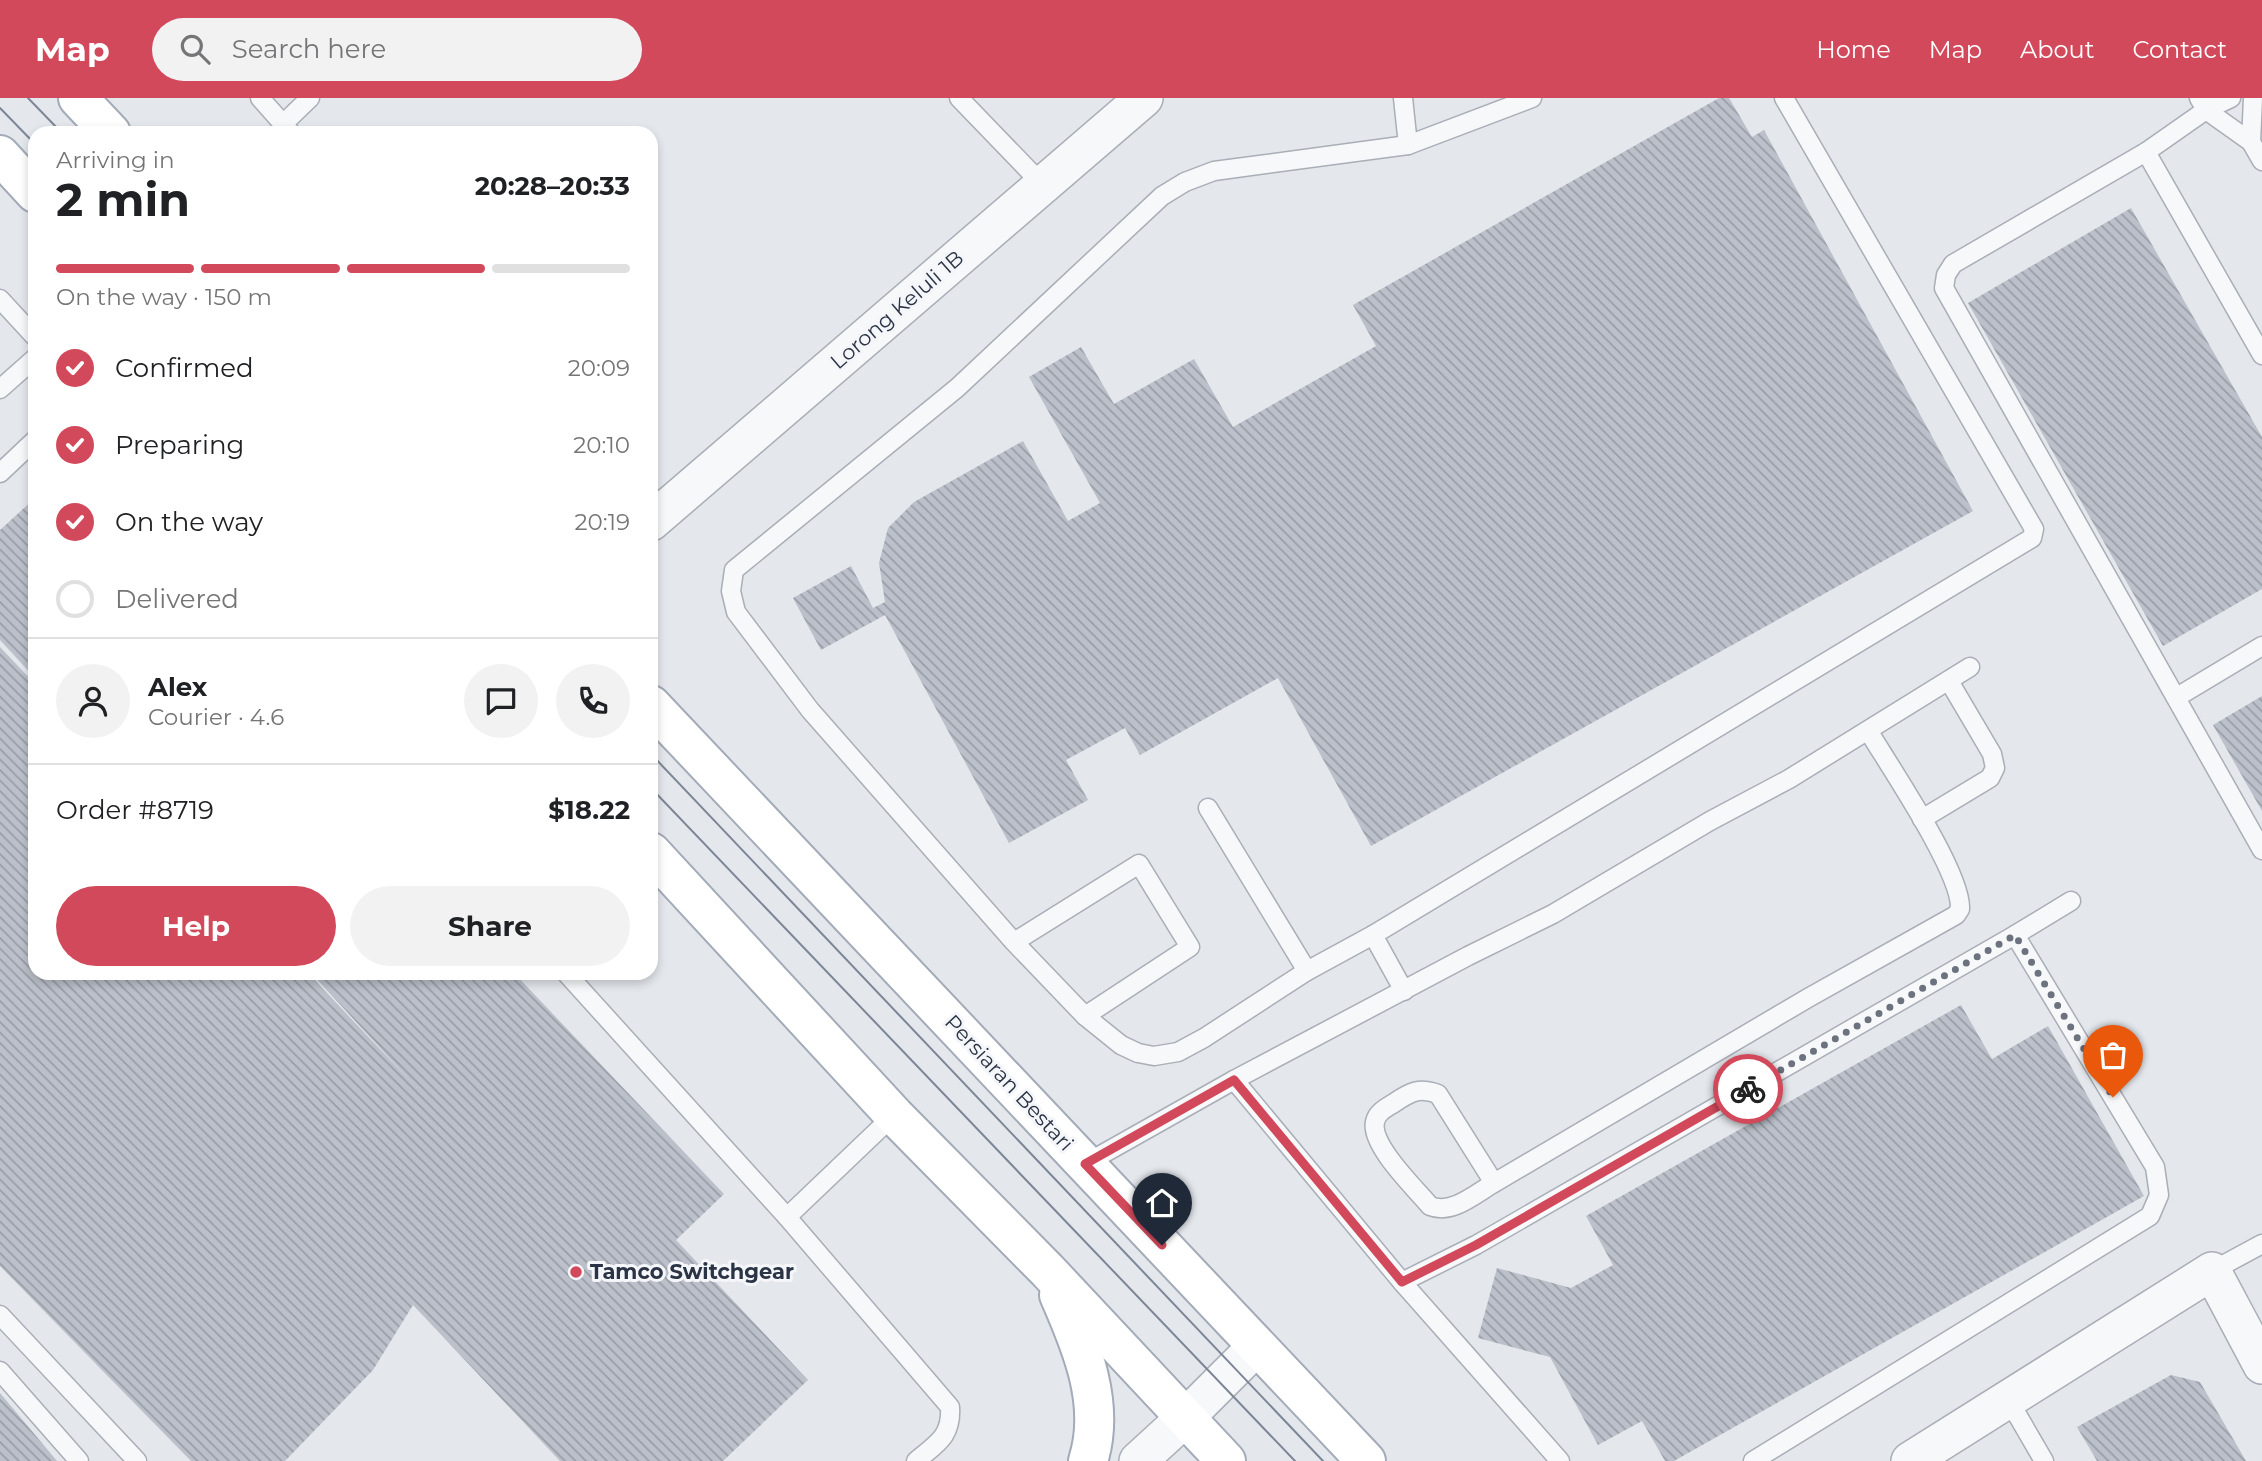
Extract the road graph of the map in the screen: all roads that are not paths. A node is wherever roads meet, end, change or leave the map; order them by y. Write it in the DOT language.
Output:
graph roads {
  1 [pos="78,98"];
  2 [pos="260,98"];
  3 [pos="310,98"];
  4 [pos="959,98"];
  5 [pos="1144,98"];
  6 [pos="1403,98"];
  7 [pos="1532,98"];
  8 [pos="1784,98"];
  9 [pos="2231,98"];
  10 [pos="2253,98"];
  11 [pos="2202,104"];
  12 [pos="104,126"];
  13 [pos="285,126"];
  14 [pos="289,126"];
  15 [pos="2251,142"];
  16 [pos="1408,145"];
  17 [pos="2146,152"];
  18 [pos="0,155"];
  19 [pos="2262,161"];
  20 [pos="1042,184"];
  21 [pos="28,185"];
  22 [pos="0,299"];
  23 [pos="28,329"];
  24 [pos="2262,355"];
  25 [pos="28,364"];
  26 [pos="0,389"];
  27 [pos="28,447"];
  28 [pos="0,473"];
  29 [pos="658,516"];
  30 [pos="2262,646"];
  31 [pos="1970,667"];
  32 [pos="1948,681"];
  33 [pos="2177,697"];
  34 [pos="658,712"];
  35 [pos="1869,732"];
  36 [pos="1208,808"];
  37 [pos="1922,819"];
  38 [pos="2262,850"];
  39 [pos="658,860"];
  40 [pos="2071,901"];
  41 [pos="1373,934"];
  42 [pos="2015,935"];
  43 [pos="1014,942"];
  44 [pos="1307,971"];
  45 [pos="572,980"];
  46 [pos="1404,991"];
  47 [pos="1085,1016"];
  48 [pos="1234,1080"];
  49 [pos="894,1115"];
  50 [pos="1085,1164"];
  51 [pos="1494,1183"];
  52 [pos="787,1217"];
  53 [pos="2262,1244"];
  54 [pos="1047,1270"];
  55 [pos="2212,1271"];
  56 [pos="1402,1282"];
  57 [pos="0,1315"];
  58 [pos="1257,1346"];
  59 [pos="2262,1365"];
  60 [pos="0,1371"];
  61 [pos="2008,1399"];
  62 [pos="1186,1417"];
  63 [pos="79,1461"];
  64 [pos="137,1461"];
  65 [pos="916,1461"];
  66 [pos="1088,1461"];
  67 [pos="1138,1461"];
  68 [pos="1226,1461"];
  69 [pos="1366,1461"];
  70 [pos="1560,1461"];
  71 [pos="1753,1461"];
  72 [pos="1910,1461"];
  73 [pos="2044,1461"];
  1 -- 12 [label="main road"];
  2 -- 13 [label="lane"];
  3 -- 14 [label="lane"];
  4 -- 20 [label="lane"];
  5 -- 20 [label="street, Lorong Keluli 1B"];
  6 -- 16 [label="lane"];
  7 -- 16 [label="lane"];
  8 -- 41 [label="lane"];
  9 -- 11 [label="lane"];
  10 -- 15 [label="lane"];
  11 -- 15 [label="lane"];
  11 -- 17 [label="lane"];
  15 -- 19 [label="lane"];
  16 -- 43 [label="lane"];
  17 -- 24 [label="lane"];
  17 -- 33 [label="lane"];
  18 -- 21 [label="main road"];
  20 -- 29 [label="street, Lorong Keluli 1B"];
  22 -- 23 [label="lane"];
  25 -- 26 [label="lane"];
  27 -- 28 [label="lane"];
  30 -- 33 [label="lane"];
  31 -- 32 [label="lane"];
  32 -- 35 [label="lane"];
  32 -- 37 [label="lane"];
  33 -- 38 [label="lane"];
  34 -- 50 [label="main road, Persiaran Bestari"];
  35 -- 37 [label="lane"];
  35 -- 46 [label="lane"];
  36 -- 44 [label="lane"];
  37 -- 51 [label="lane"];
  39 -- 49 [label="main road"];
  40 -- 42 [label="lane"];
  41 -- 44 [label="lane"];
  41 -- 46 [label="lane"];
  42 -- 56 [label="lane"];
  42 -- 71 [label="lane"];
  43 -- 47 [label="lane"];
  43 -- 47 [label="lane"];
  44 -- 47 [label="lane"];
  45 -- 52 [label="lane"];
  46 -- 48 [label="lane"];
  48 -- 50 [label="lane"];
  48 -- 56 [label="lane"];
  49 -- 52 [label="lane"];
  49 -- 54 [label="main road"];
  50 -- 58 [label="main road, Persiaran Bestari"];
  51 -- 51 [label="lane"];
  52 -- 65 [label="lane"];
  53 -- 55 [label="lane"];
  54 -- 62 [label="main road"];
  54 -- 66 [label="main road"];
  55 -- 59 [label="street"];
  55 -- 61 [label="street"];
  56 -- 70 [label="lane"];
  57 -- 64 [label="lane"];
  58 -- 62 [label="street"];
  58 -- 69 [label="main road, Persiaran Bestari"];
  60 -- 63 [label="lane"];
  61 -- 72 [label="street"];
  61 -- 73 [label="lane"];
  62 -- 67 [label="street"];
  62 -- 68 [label="main road"];
}
